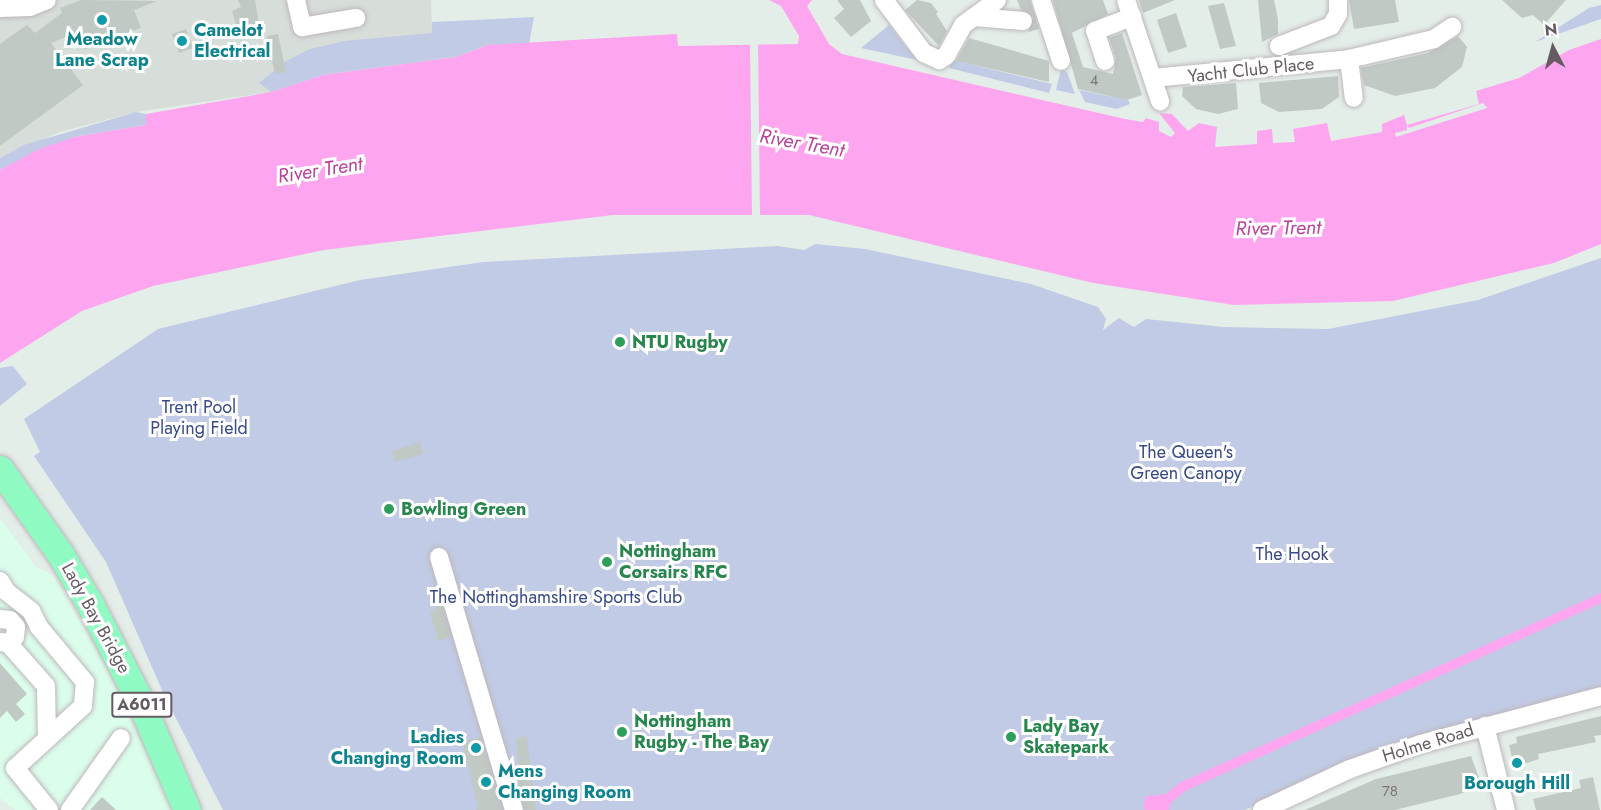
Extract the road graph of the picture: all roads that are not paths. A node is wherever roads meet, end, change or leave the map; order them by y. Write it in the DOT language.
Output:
graph roads {
  1 [pos="47,0"];
  2 [pos="296,0"];
  3 [pos="997,0"];
  4 [pos="1041,0"];
  5 [pos="1338,0"];
  6 [pos="891,2"];
  7 [pos="0,8"];
  8 [pos="1136,16"];
  9 [pos="974,17"];
  10 [pos="356,18"];
  11 [pos="1023,21"];
  12 [pos="1452,27"];
  13 [pos="1280,46"];
  14 [pos="1348,59"];
  15 [pos="1061,61"];
  16 [pos="1105,61"];
  17 [pos="1153,78"];
  18 [pos="1354,98"];
  19 [pos="1160,101"];
  20 [pos="0,470"];
  21 [pos="439,557"];
  22 [pos="0,581"];
  23 [pos="0,619"];
  24 [pos="4,643"];
  25 [pos="1601,696"];
  26 [pos="1485,726"];
  27 [pos="47,737"];
  28 [pos="122,738"];
  29 [pos="7,766"];
  30 [pos="49,810"];
  31 [pos="70,810"];
  32 [pos="187,810"];
  33 [pos="514,810"];
  34 [pos="1262,810"];
  35 [pos="1506,810"];
  1 -- 7 [label="street"];
  2 -- 10 [label="street"];
  3 -- 9 [label="street"];
  4 -- 15 [label="street"];
  5 -- 13 [label="street"];
  6 -- 9 [label="street"];
  8 -- 16 [label="street"];
  8 -- 17 [label="street"];
  9 -- 11 [label="street"];
  12 -- 14 [label="street, Yacht Club Place"];
  14 -- 17 [label="street, Yacht Club Place"];
  14 -- 18 [label="street"];
  17 -- 19 [label="street"];
  20 -- 32 [label="highway, Lady Bay Bridge / A6011"];
  21 -- 33 [label="street"];
  22 -- 27 [label="street"];
  23 -- 24 [label="street"];
  24 -- 27 [label="street"];
  25 -- 26 [label="street, Holme Road"];
  26 -- 34 [label="street, Holme Road"];
  26 -- 35 [label="street"];
  27 -- 29 [label="street"];
  28 -- 31 [label="street"];
  29 -- 30 [label="street"];
}
